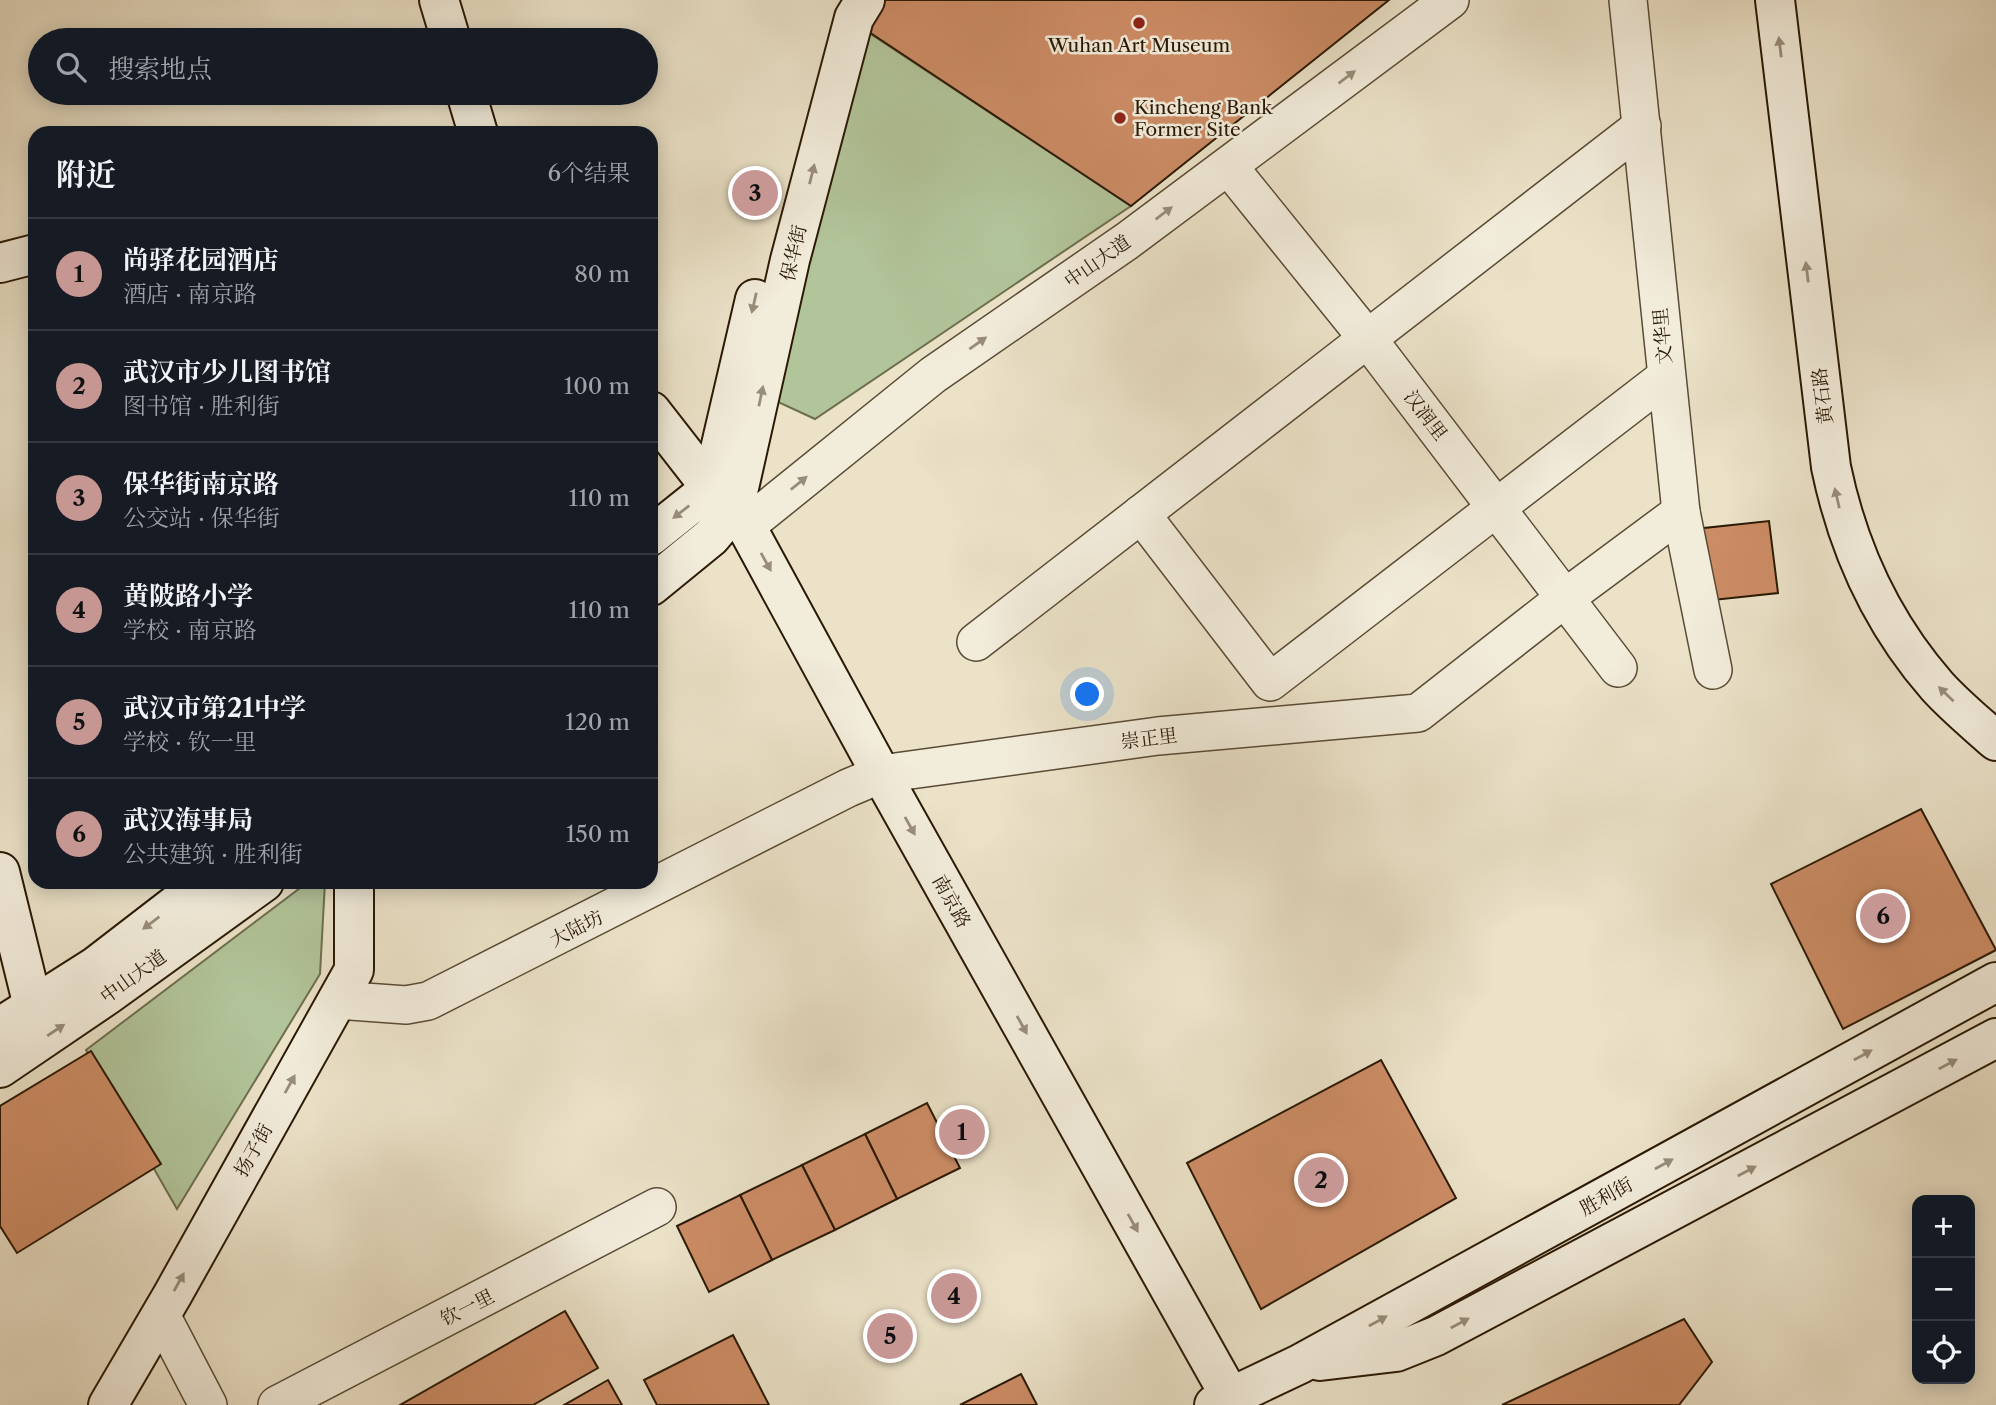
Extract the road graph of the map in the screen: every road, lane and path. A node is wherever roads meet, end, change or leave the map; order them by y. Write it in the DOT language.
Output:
graph roads {
  1 [pos="439,0"];
  2 [pos="834,0"];
  3 [pos="864,0"];
  4 [pos="1450,0"];
  5 [pos="1628,0"];
  6 [pos="1775,0"];
  7 [pos="447,28"];
  8 [pos="470,105"];
  9 [pos="476,126"];
  10 [pos="1642,126"];
  11 [pos="1228,167"];
  12 [pos="28,256"];
  13 [pos="0,263"];
  14 [pos="1367,338"];
  15 [pos="1666,377"];
  16 [pos="658,419"];
  17 [pos="731,508"];
  18 [pos="1496,508"];
  19 [pos="1681,512"];
  20 [pos="1141,514"];
  21 [pos="658,534"];
  22 [pos="658,580"];
  23 [pos="1564,598"];
  24 [pos="976,642"];
  25 [pos="1618,668"];
  26 [pos="1713,670"];
  27 [pos="1996,741"];
  28 [pos="881,774"];
  29 [pos="0,872"];
  30 [pos="658,884"];
  31 [pos="196,889"];
  32 [pos="254,889"];
  33 [pos="354,889"];
  34 [pos="649,889"];
  35 [pos="1996,982"];
  36 [pos="337,1000"];
  37 [pos="33,1006"];
  38 [pos="0,1027"];
  39 [pos="1996,1038"];
  40 [pos="0,1068"];
  41 [pos="657,1207"];
  42 [pos="161,1315"];
  43 [pos="1300,1364"];
  44 [pos="326,1394"];
  45 [pos="1226,1402"];
  46 [pos="108,1405"];
  47 [pos="208,1405"];
  48 [pos="277,1405"];
  1 -- 7 [label="street"];
  2 -- 17 [label="street, 保华街, one-way"];
  17 -- 3 [label="street, 保华街, one-way"];
  17 -- 4 [label="street, 中山大道, one-way"];
  5 -- 10 [label="street, 文华里"];
  27 -- 6 [label="street, 黄石路, one-way"];
  8 -- 9 [label="street"];
  10 -- 14 [label="street"];
  10 -- 15 [label="street, 文华里"];
  11 -- 14 [label="street, 汉润里"];
  12 -- 13 [label="street"];
  14 -- 18 [label="street, 汉润里"];
  14 -- 20 [label="street"];
  15 -- 18 [label="street"];
  15 -- 19 [label="street, 文华里"];
  16 -- 17 [label="street, 南京路"];
  17 -- 21 [label="street, 中山大道, one-way"];
  17 -- 22 [label="street, 中山大道"];
  17 -- 28 [label="street, 南京路, one-way"];
  18 -- 20 [label="street"];
  18 -- 23 [label="street, 汉润里"];
  19 -- 23 [label="street"];
  19 -- 26 [label="street, 文华里"];
  20 -- 24 [label="street"];
  23 -- 25 [label="street, 汉润里"];
  23 -- 28 [label="street, 崇正里"];
  28 -- 30 [label="street, 大陆坊"];
  28 -- 45 [label="street, 南京路, one-way"];
  29 -- 37 [label="street"];
  31 -- 37 [label="street, 中山大道, one-way"];
  40 -- 32 [label="street, 中山大道, one-way"];
  33 -- 36 [label="street, 扬子街"];
  34 -- 36 [label="street, 大陆坊"];
  43 -- 35 [label="street, 胜利街, one-way"];
  42 -- 36 [label="street, 扬子街, one-way"];
  37 -- 38 [label="street, 中山大道"];
  43 -- 39 [label="street, one-way"];
  41 -- 44 [label="street, 钦一里"];
  42 -- 46 [label="street, 扬子街"];
  42 -- 47 [label="street"];
  43 -- 45 [label="street, 胜利街"];
  44 -- 48 [label="street, 钦一里"];
}
